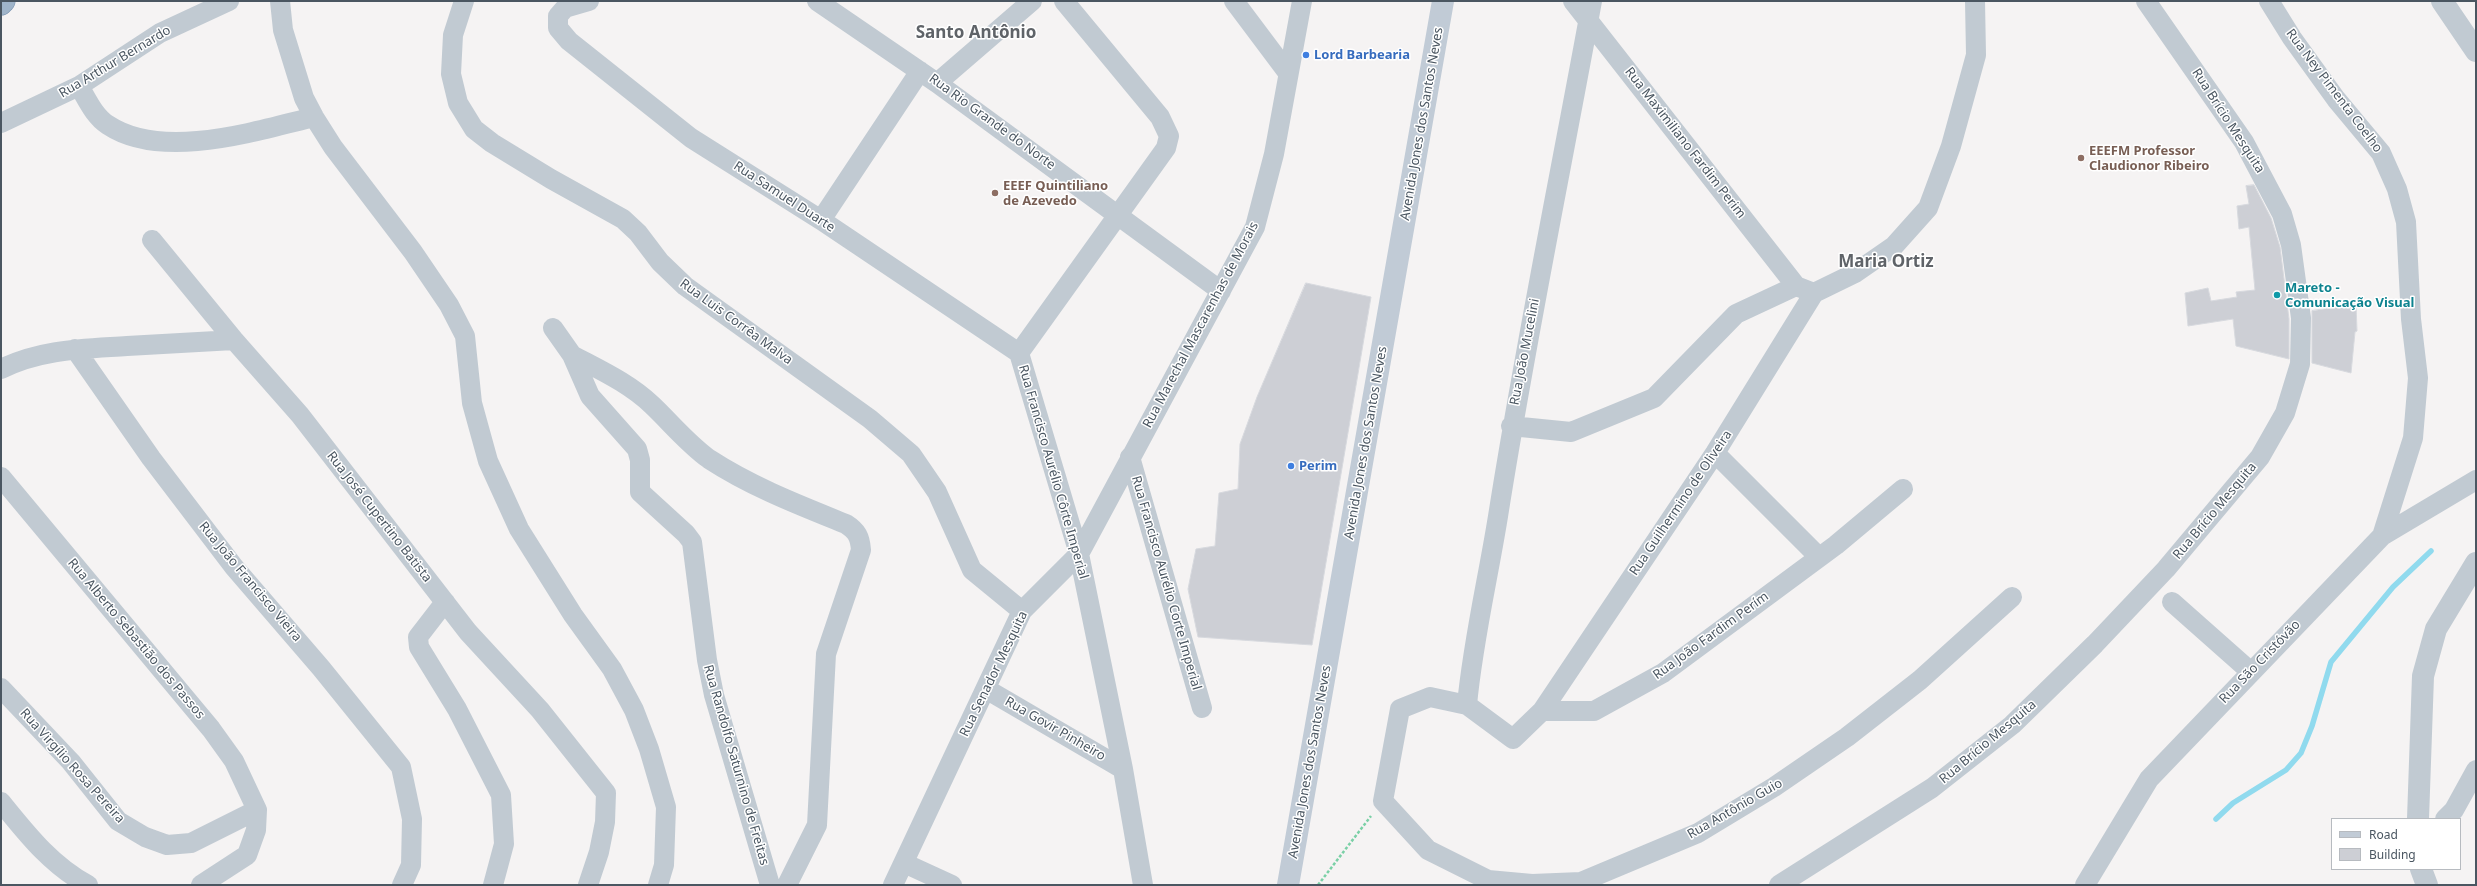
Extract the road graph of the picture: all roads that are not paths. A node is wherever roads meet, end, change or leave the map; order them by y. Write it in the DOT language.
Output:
graph roads {
  1 [pos="4,1"];
  2 [pos="229,1"];
  3 [pos="280,1"];
  4 [pos="464,1"];
  5 [pos="589,1"];
  6 [pos="817,1"];
  7 [pos="1032,1"];
  8 [pos="1064,1"];
  9 [pos="1234,1"];
  10 [pos="1302,1"];
  11 [pos="1443,1"];
  12 [pos="1573,1"];
  13 [pos="1975,1"];
  14 [pos="2146,1"];
  15 [pos="2269,1"];
  16 [pos="2442,1"];
  17 [pos="1,4"];
  18 [pos="1590,10"];
  19 [pos="2476,51"];
  20 [pos="920,71"];
  21 [pos="1288,73"];
  22 [pos="937,83"];
  23 [pos="79,86"];
  24 [pos="314,117"];
  25 [pos="1,123"];
  26 [pos="1120,215"];
  27 [pos="822,220"];
  28 [pos="152,240"];
  29 [pos="1805,290"];
  30 [pos="1221,291"];
  31 [pos="552,328"];
  32 [pos="234,340"];
  33 [pos="75,349"];
  34 [pos="1019,353"];
  35 [pos="572,355"];
  36 [pos="1,369"];
  37 [pos="1511,426"];
  38 [pos="1715,453"];
  39 [pos="1130,458"];
  40 [pos="1,477"];
  41 [pos="2476,480"];
  42 [pos="1903,489"];
  43 [pos="2382,536"];
  44 [pos="1079,554"];
  45 [pos="1818,556"];
  46 [pos="2476,563"];
  47 [pos="2012,597"];
  48 [pos="445,602"];
  49 [pos="2172,602"];
  50 [pos="1022,611"];
  51 [pos="2251,672"];
  52 [pos="1,688"];
  53 [pos="986,689"];
  54 [pos="1467,705"];
  55 [pos="1202,708"];
  56 [pos="1542,711"];
  57 [pos="1123,769"];
  58 [pos="2476,770"];
  59 [pos="1,802"];
  60 [pos="257,810"];
  61 [pos="2418,818"];
  62 [pos="2446,818"];
  63 [pos="904,863"];
  64 [pos="2421,870"];
  65 [pos="88,885"];
  66 [pos="202,885"];
  67 [pos="402,885"];
  68 [pos="493,885"];
  69 [pos="588,885"];
  70 [pos="658,885"];
  71 [pos="770,885"];
  72 [pos="787,885"];
  73 [pos="893,885"];
  74 [pos="952,885"];
  75 [pos="1143,885"];
  76 [pos="1288,885"];
  77 [pos="1779,885"];
  78 [pos="2085,885"];
  79 [pos="2427,885"];
  1 -- 17 [label="highway"];
  2 -- 23 [label="street, Rua Arthur Bernardo"];
  3 -- 24 [label="street"];
  4 -- 50 [label="street, Rua Luis Corrêa Malva"];
  5 -- 27 [label="street, Rua Samuel Duarte"];
  6 -- 20 [label="street, Rua Rio Grande do Norte"];
  7 -- 22 [label="street"];
  8 -- 26 [label="street, Rua Francisco Aurélio Côrte Imperial"];
  9 -- 21 [label="street"];
  10 -- 21 [label="street, Rua Marechal Mascarenhas de Morais"];
  11 -- 76 [label="main road, Avenida Jones dos Santos Neves"];
  12 -- 18 [label="street, Rua Maximiliano Fardim Perim"];
  13 -- 29 [label="street"];
  14 -- 77 [label="street, Rua Brício Mesquita"];
  15 -- 43 [label="street, Rua Ney Pimenta Coelho"];
  16 -- 19 [label="street"];
  18 -- 29 [label="street, Rua Maximiliano Fardim Perim"];
  18 -- 37 [label="street, Rua João Mucelini"];
  20 -- 22 [label="street, Rua Rio Grande do Norte"];
  20 -- 27 [label="street"];
  21 -- 30 [label="street, Rua Marechal Mascarenhas de Morais"];
  22 -- 26 [label="street, Rua Rio Grande do Norte"];
  23 -- 24 [label="street"];
  23 -- 25 [label="street, Rua Arthur Bernardo"];
  24 -- 70 [label="street"];
  26 -- 30 [label="street, Rua Rio Grande do Norte"];
  26 -- 34 [label="street, Rua Francisco Aurélio Côrte Imperial"];
  27 -- 34 [label="street, Rua Samuel Duarte"];
  28 -- 32 [label="street, Rua José Cupertino Batista"];
  29 -- 37 [label="street"];
  29 -- 38 [label="street, Rua Guilhermino de Oliveira"];
  30 -- 39 [label="street, Rua Marechal Mascarenhas de Morais"];
  31 -- 35 [label="street, Rua Randolfo Saturnino de Freitas"];
  32 -- 33 [label="street"];
  32 -- 48 [label="street, Rua José Cupertino Batista"];
  33 -- 36 [label="street"];
  33 -- 67 [label="street, Rua João Francisco Vieira"];
  34 -- 44 [label="street, Rua Francisco Aurélio Côrte Imperial"];
  35 -- 71 [label="street, Rua Randolfo Saturnino de Freitas"];
  35 -- 72 [label="street, Rua Randolfo Saturnino de Freitas"];
  37 -- 54 [label="street, Rua João Mucelini"];
  38 -- 45 [label="street"];
  38 -- 56 [label="street, Rua Guilhermino de Oliveira"];
  39 -- 44 [label="street, Rua Senador Mesquita"];
  39 -- 55 [label="street, Rua Francisco Aurélio Corte Imperial"];
  40 -- 60 [label="street, Rua Alberto Sebastião dos Passos"];
  41 -- 43 [label="street, Rua São Cristóvão"];
  42 -- 45 [label="street, Rua João Fardim Perím"];
  43 -- 51 [label="street, Rua São Cristóvão"];
  44 -- 50 [label="street, Rua Senador Mesquita"];
  44 -- 57 [label="street, Rua Francisco Aurélio Côrte Imperial"];
  45 -- 56 [label="street, Rua João Fardim Perím"];
  46 -- 61 [label="street"];
  47 -- 54 [label="street, Rua Antônio Guio"];
  48 -- 68 [label="street"];
  48 -- 69 [label="street, Rua José Cupertino Batista"];
  49 -- 51 [label="street"];
  50 -- 53 [label="street, Rua Senador Mesquita"];
  51 -- 78 [label="street, Rua São Cristóvão"];
  52 -- 60 [label="street, Rua Virgílio Rosa Pereira"];
  53 -- 57 [label="street, Rua Govir Pinheiro"];
  53 -- 63 [label="street, Rua Senador Mesquita"];
  54 -- 56 [label="street"];
  57 -- 75 [label="street, Rua Francisco Aurélio Côrte Imperial"];
  58 -- 62 [label="street"];
  59 -- 65 [label="street"];
  60 -- 66 [label="street"];
  63 -- 73 [label="street, Rua Senador Mesquita"];
  63 -- 74 [label="street"];
  64 -- 79 [label="street"];
}
